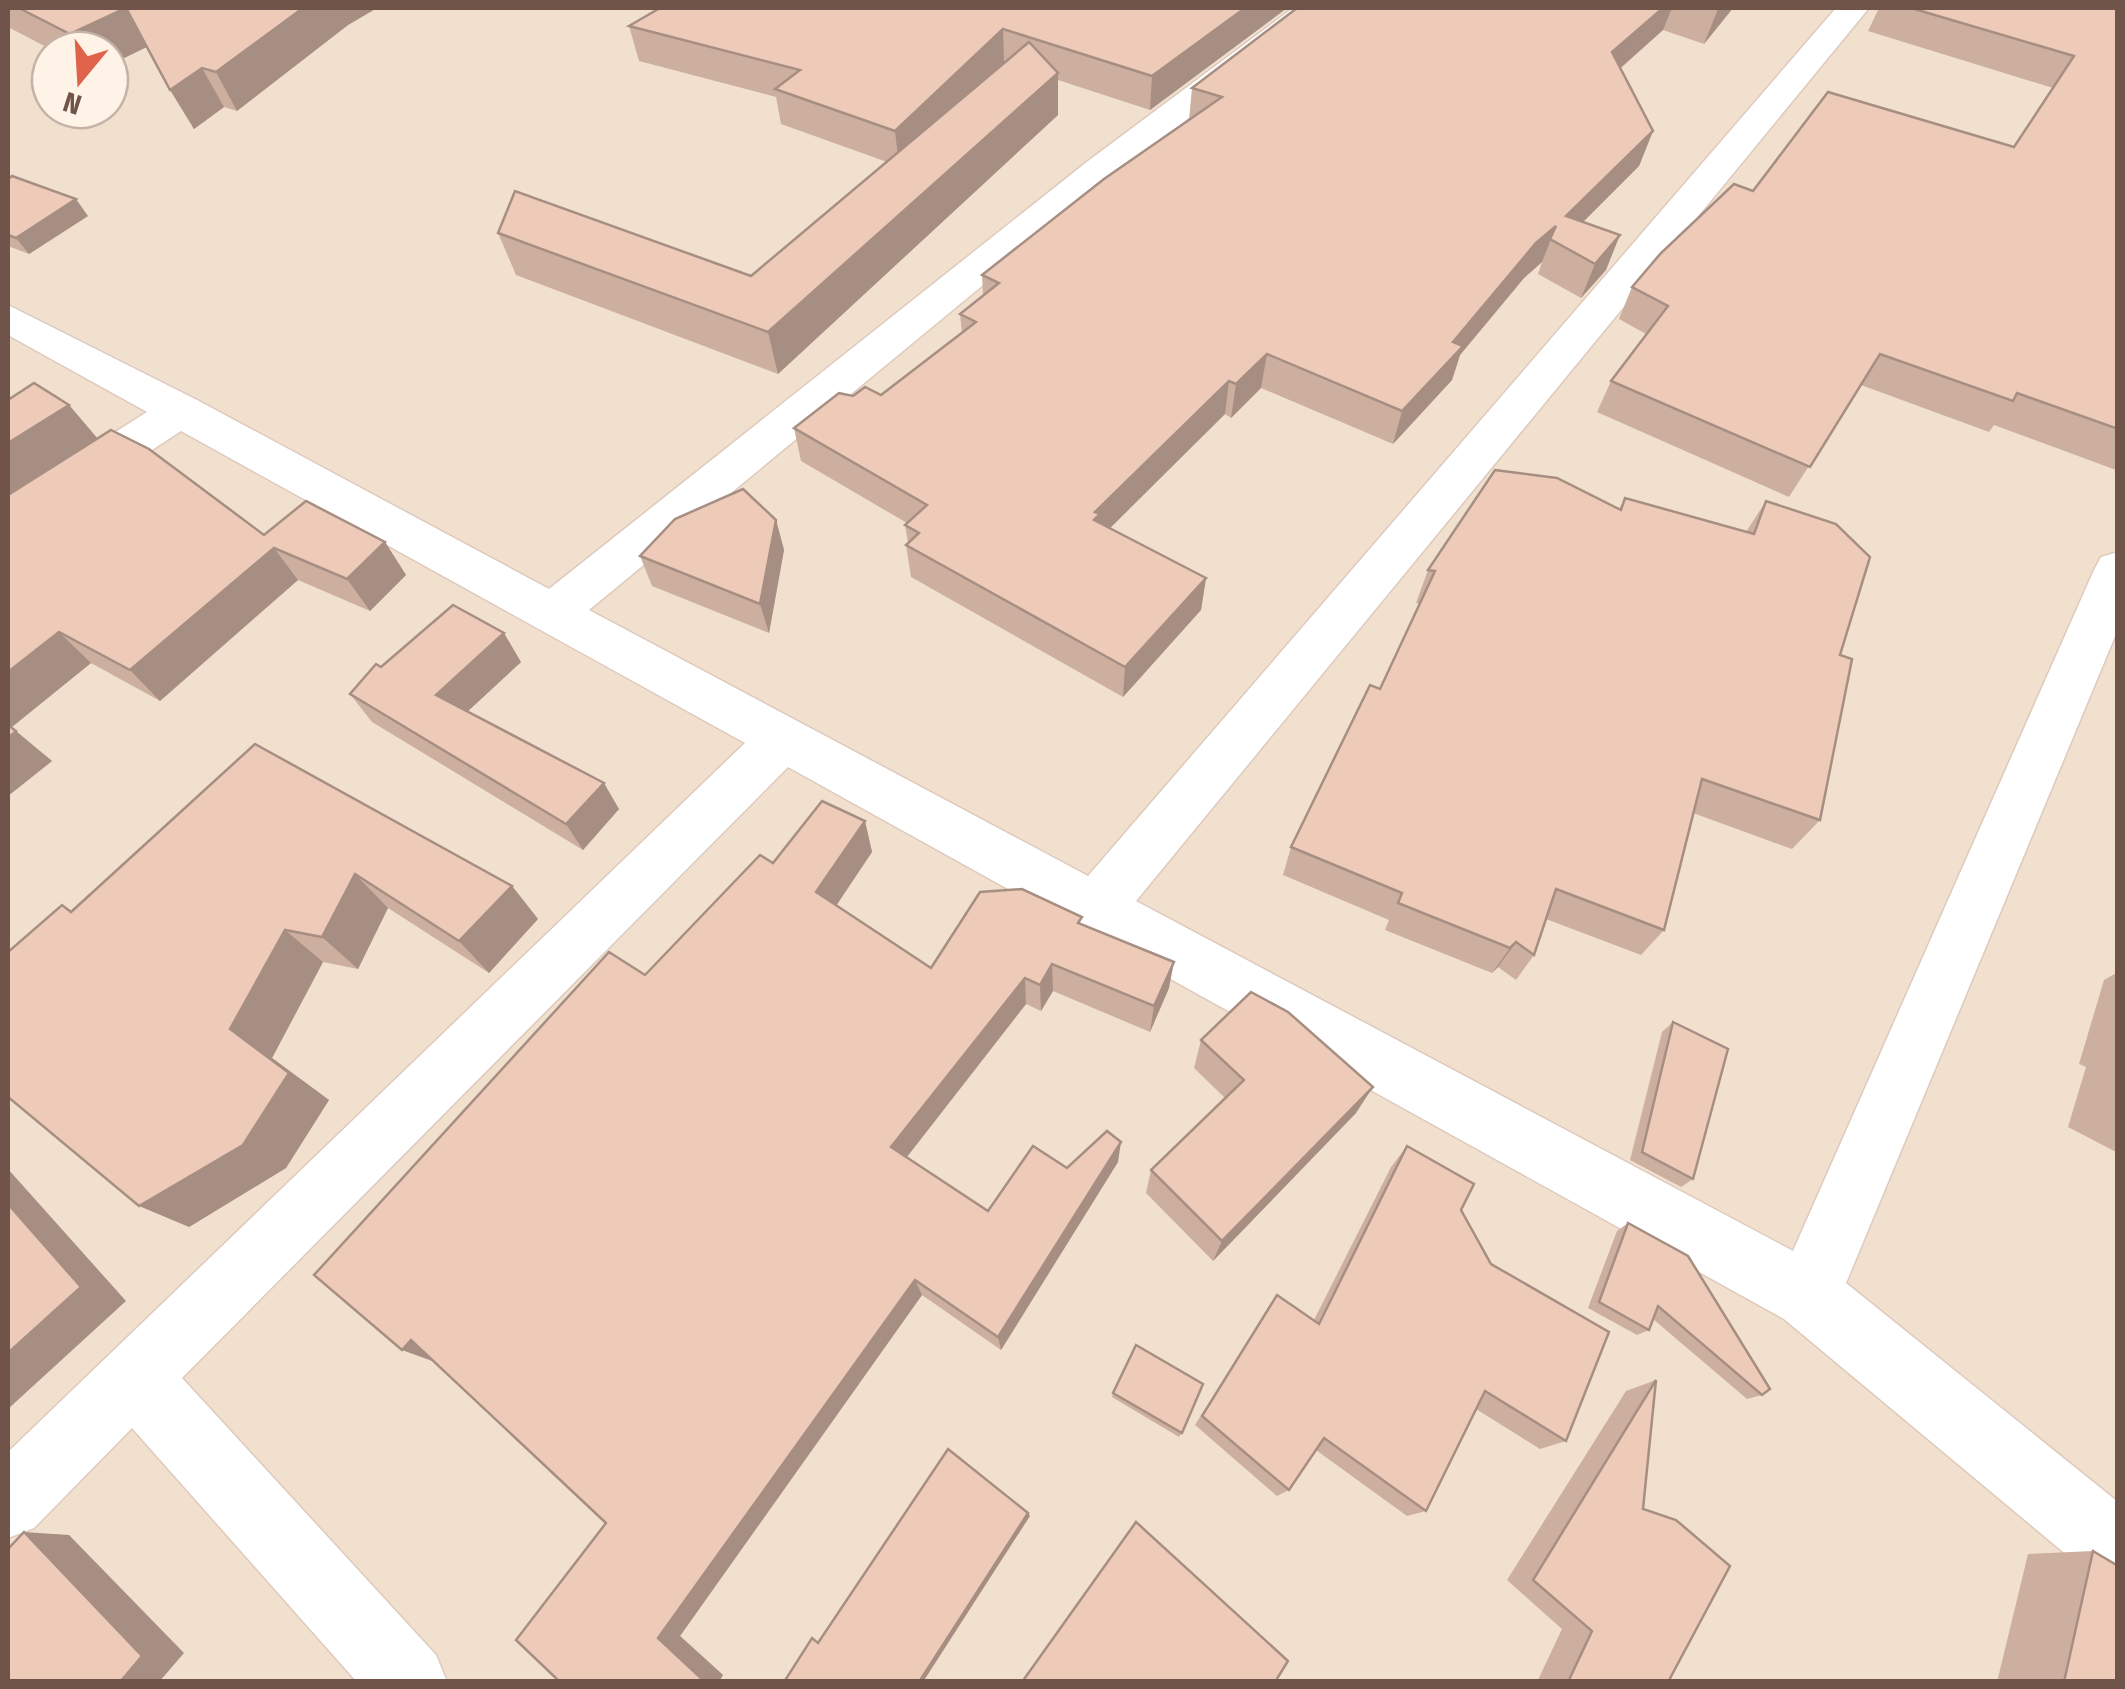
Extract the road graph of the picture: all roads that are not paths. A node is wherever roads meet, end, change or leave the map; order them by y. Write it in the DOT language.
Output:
graph roads {
  1 [pos="1313,8"];
  2 [pos="1853,8"];
  3 [pos="8,318"];
  4 [pos="182,410"];
  5 [pos="8,522"];
  6 [pos="2118,570"];
  7 [pos="554,612"];
  8 [pos="783,738"];
  9 [pos="1095,909"];
  10 [pos="1808,1296"];
  11 [pos="136,1380"];
  12 [pos="8,1502"];
  13 [pos="2118,1550"];
  14 [pos="408,1682"];
  1 -- 7 [label="street"];
  2 -- 9 [label="street"];
  3 -- 4 [label="street"];
  4 -- 5 [label="street"];
  4 -- 7 [label="street"];
  6 -- 10 [label="street"];
  7 -- 8 [label="street"];
  8 -- 9 [label="street"];
  8 -- 11 [label="street"];
  9 -- 10 [label="street"];
  10 -- 13 [label="street"];
  11 -- 12 [label="street"];
  11 -- 14 [label="street"];
}
